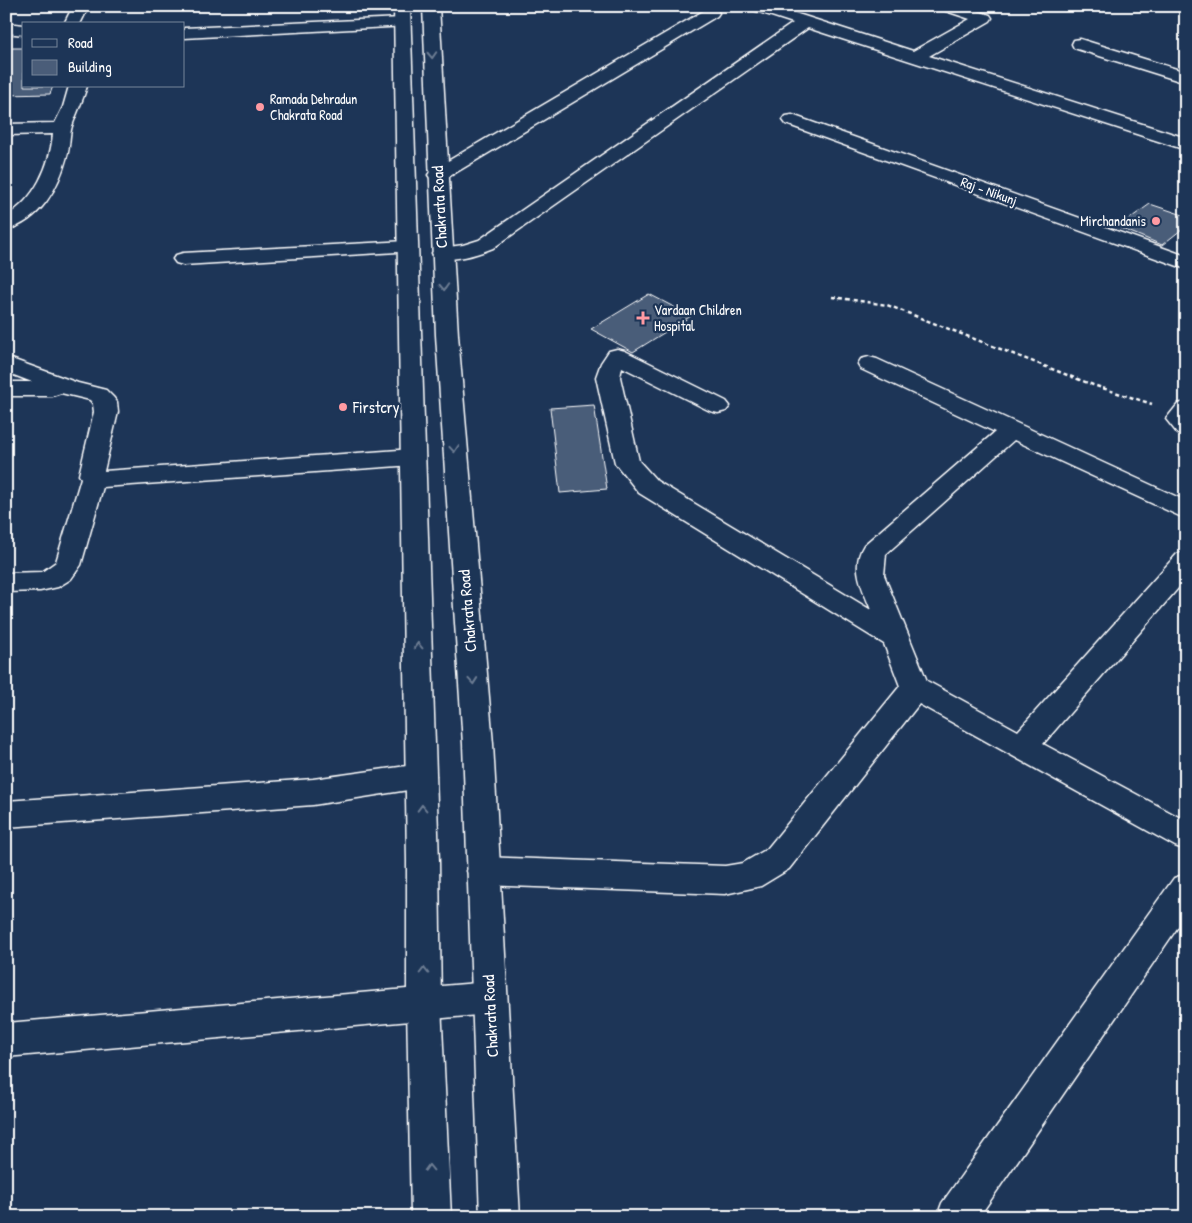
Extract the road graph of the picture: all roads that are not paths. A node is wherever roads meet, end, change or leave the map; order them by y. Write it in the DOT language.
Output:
graph roads {
  1 [pos="80,6"];
  2 [pos="431,6"];
  3 [pos="756,6"];
  4 [pos="946,6"];
  5 [pos="711,13"];
  6 [pos="402,14"];
  7 [pos="73,22"];
  8 [pos="807,22"];
  9 [pos="6,28"];
  10 [pos="22,30"];
  11 [pos="185,32"];
  12 [pos="1080,44"];
  13 [pos="915,56"];
  14 [pos="1186,78"];
  15 [pos="77,88"];
  16 [pos="792,120"];
  17 [pos="62,128"];
  18 [pos="6,130"];
  19 [pos="1186,144"];
  20 [pos="438,175"];
  21 [pos="6,224"];
  22 [pos="407,247"];
  23 [pos="442,252"];
  24 [pos="183,259"];
  25 [pos="1186,263"];
  26 [pos="6,364"];
  27 [pos="869,364"];
  28 [pos="6,388"];
  29 [pos="71,389"];
  30 [pos="718,406"];
  31 [pos="1011,430"];
  32 [pos="413,458"];
  33 [pos="93,478"];
  34 [pos="1186,511"];
  35 [pos="1186,561"];
  36 [pos="6,583"];
  37 [pos="898,640"];
  38 [pos="915,688"];
  39 [pos="1022,747"];
  40 [pos="421,776"];
  41 [pos="6,814"];
  42 [pos="1186,837"];
  43 [pos="483,871"];
  44 [pos="1186,888"];
  45 [pos="490,998"];
  46 [pos="424,1004"];
  47 [pos="6,1040"];
  48 [pos="430,1217"];
  49 [pos="500,1217"];
  50 [pos="956,1217"];
  1 -- 7 [label="street"];
  2 -- 20 [label="street, Chakrata Road, one-way"];
  3 -- 8 [label="street"];
  4 -- 13 [label="street"];
  5 -- 20 [label="street"];
  6 -- 11 [label="street"];
  6 -- 22 [label="street, Chakrata Road"];
  8 -- 13 [label="street"];
  8 -- 23 [label="street"];
  9 -- 10 [label="street"];
  12 -- 14 [label="street"];
  13 -- 19 [label="street"];
  15 -- 17 [label="street"];
  16 -- 25 [label="street, Raj - Nikunj"];
  17 -- 18 [label="street"];
  17 -- 21 [label="street"];
  20 -- 23 [label="street, Chakrata Road"];
  22 -- 24 [label="street"];
  22 -- 32 [label="street, Chakrata Road"];
  23 -- 43 [label="street, Chakrata Road, one-way"];
  26 -- 29 [label="street"];
  27 -- 31 [label="street"];
  28 -- 29 [label="street"];
  29 -- 33 [label="street"];
  30 -- 37 [label="street"];
  31 -- 34 [label="street"];
  31 -- 37 [label="street"];
  32 -- 33 [label="street"];
  40 -- 32 [label="street, Chakrata Road, one-way"];
  33 -- 36 [label="street"];
  35 -- 39 [label="street"];
  37 -- 38 [label="street"];
  38 -- 39 [label="street"];
  38 -- 43 [label="street"];
  39 -- 42 [label="street"];
  40 -- 41 [label="street"];
  46 -- 40 [label="street, Chakrata Road, one-way"];
  43 -- 45 [label="street, Chakrata Road"];
  44 -- 50 [label="street"];
  45 -- 46 [label="street"];
  45 -- 49 [label="street, Chakrata Road"];
  46 -- 47 [label="street"];
  48 -- 46 [label="street, Chakrata Road, one-way"];
}
